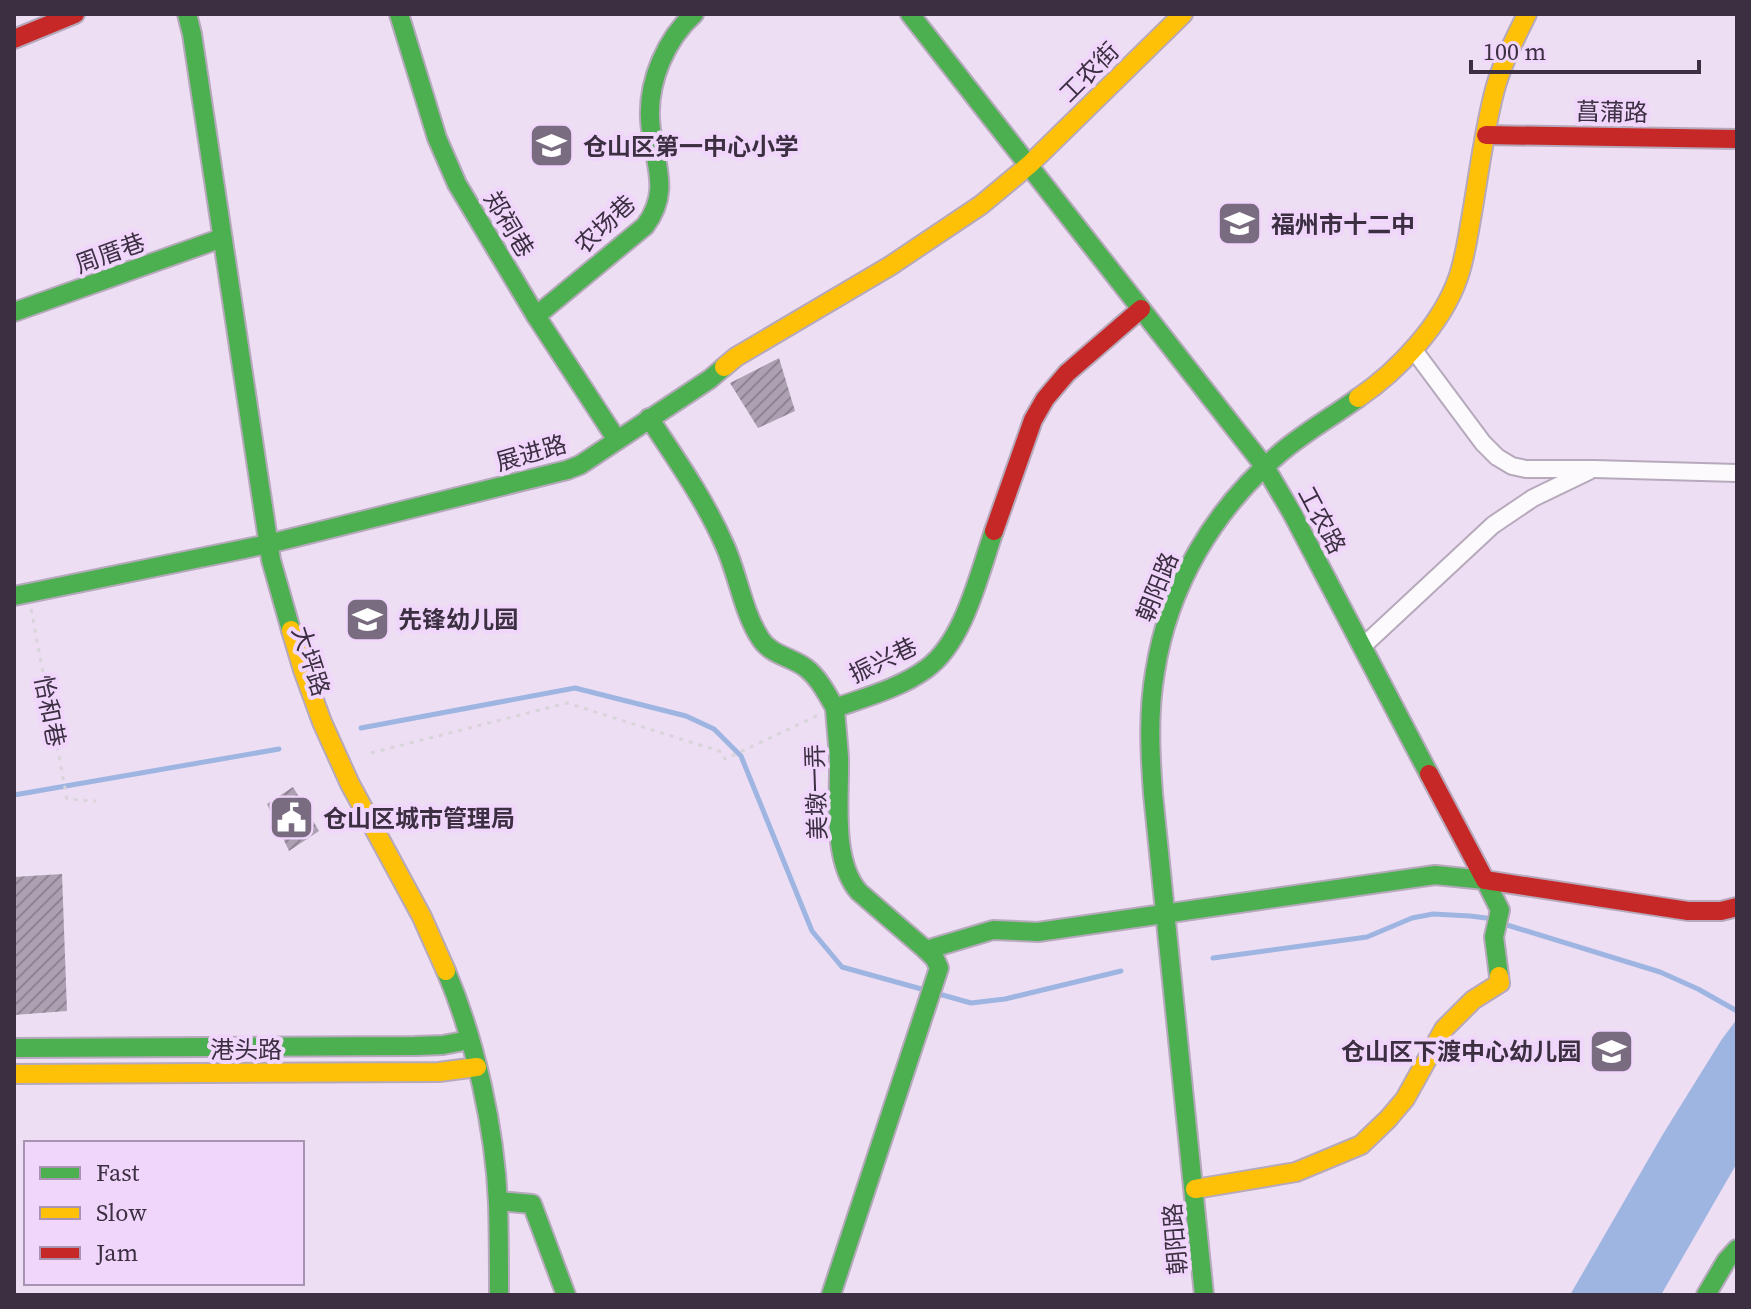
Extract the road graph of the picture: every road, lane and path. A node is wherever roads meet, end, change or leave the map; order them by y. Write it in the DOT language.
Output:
graph roads {
  1 [pos="75,14"];
  2 [pos="176,14"];
  3 [pos="187,14"];
  4 [pos="399,14"];
  5 [pos="694,14"];
  6 [pos="910,14"];
  7 [pos="1183,14"];
  8 [pos="1527,14"];
  9 [pos="14,39"];
  10 [pos="1486,135"];
  11 [pos="1737,139"];
  12 [pos="1029,165"];
  13 [pos="214,240"];
  14 [pos="1141,309"];
  15 [pos="14,312"];
  16 [pos="536,316"];
  17 [pos="1413,349"];
  18 [pos="649,418"];
  19 [pos="617,440"];
  20 [pos="1265,467"];
  21 [pos="1594,469"];
  22 [pos="1737,473"];
  23 [pos="261,545"];
  24 [pos="21,595"];
  25 [pos="1362,647"];
  26 [pos="835,708"];
  27 [pos="371,753"];
  28 [pos="96,801"];
  29 [pos="1485,880"];
  30 [pos="1737,907"];
  31 [pos="1165,915"];
  32 [pos="926,950"];
  33 [pos="463,1041"];
  34 [pos="14,1048"];
  35 [pos="470,1068"];
  36 [pos="14,1074"];
  37 [pos="1195,1189"];
  38 [pos="498,1201"];
  39 [pos="1737,1249"];
  40 [pos="483,1295"];
  41 [pos="499,1295"];
  42 [pos="566,1295"];
  43 [pos="831,1295"];
  44 [pos="1204,1295"];
  45 [pos="1706,1295"];
  1 -- 9 [label="street"];
  2 -- 13 [label="street"];
  3 -- 13 [label="street"];
  4 -- 16 [label="street, 郑祠巷"];
  5 -- 16 [label="street, 农场巷"];
  6 -- 12 [label="street, 工农路"];
  7 -- 12 [label="street, 工农街"];
  8 -- 10 [label="street, 朝阳路"];
  10 -- 11 [label="street, 菖蒲路"];
  10 -- 17 [label="street, 朝阳路"];
  12 -- 14 [label="street, 工农路"];
  12 -- 18 [label="street, 展进路"];
  13 -- 15 [label="street, 周厝巷"];
  13 -- 23 [label="street, 大坪路"];
  14 -- 20 [label="street, 工农路"];
  14 -- 26 [label="street, 振兴巷"];
  16 -- 19 [label="street, 郑祠巷"];
  17 -- 20 [label="street, 朝阳路"];
  17 -- 21 [label="street"];
  18 -- 19 [label="street, 展进路"];
  18 -- 26 [label="street, 振兴巷"];
  19 -- 23 [label="street, 展进路"];
  20 -- 25 [label="street, 工农路"];
  20 -- 31 [label="street, 朝阳路"];
  21 -- 22 [label="street"];
  21 -- 25 [label="street"];
  23 -- 24 [label="street, 展进路"];
  23 -- 33 [label="street, 大坪路"];
  24 -- 28 [label="path, 怡和巷"];
  25 -- 29 [label="street, 工农路"];
  26 -- 27 [label="path"];
  26 -- 32 [label="street, 美墩一弄"];
  29 -- 30 [label="street"];
  29 -- 31 [label="street"];
  29 -- 37 [label="street, 工农路"];
  31 -- 32 [label="street"];
  31 -- 37 [label="street, 朝阳路"];
  32 -- 43 [label="street, 美墩一弄"];
  33 -- 34 [label="street, 港头路"];
  33 -- 35 [label="street, 大坪路"];
  35 -- 36 [label="street, 港头路"];
  35 -- 38 [label="street"];
  35 -- 40 [label="street, 大坪路"];
  37 -- 44 [label="street, 朝阳路"];
  38 -- 41 [label="street"];
  38 -- 42 [label="street"];
  39 -- 45 [label="street"];
}
